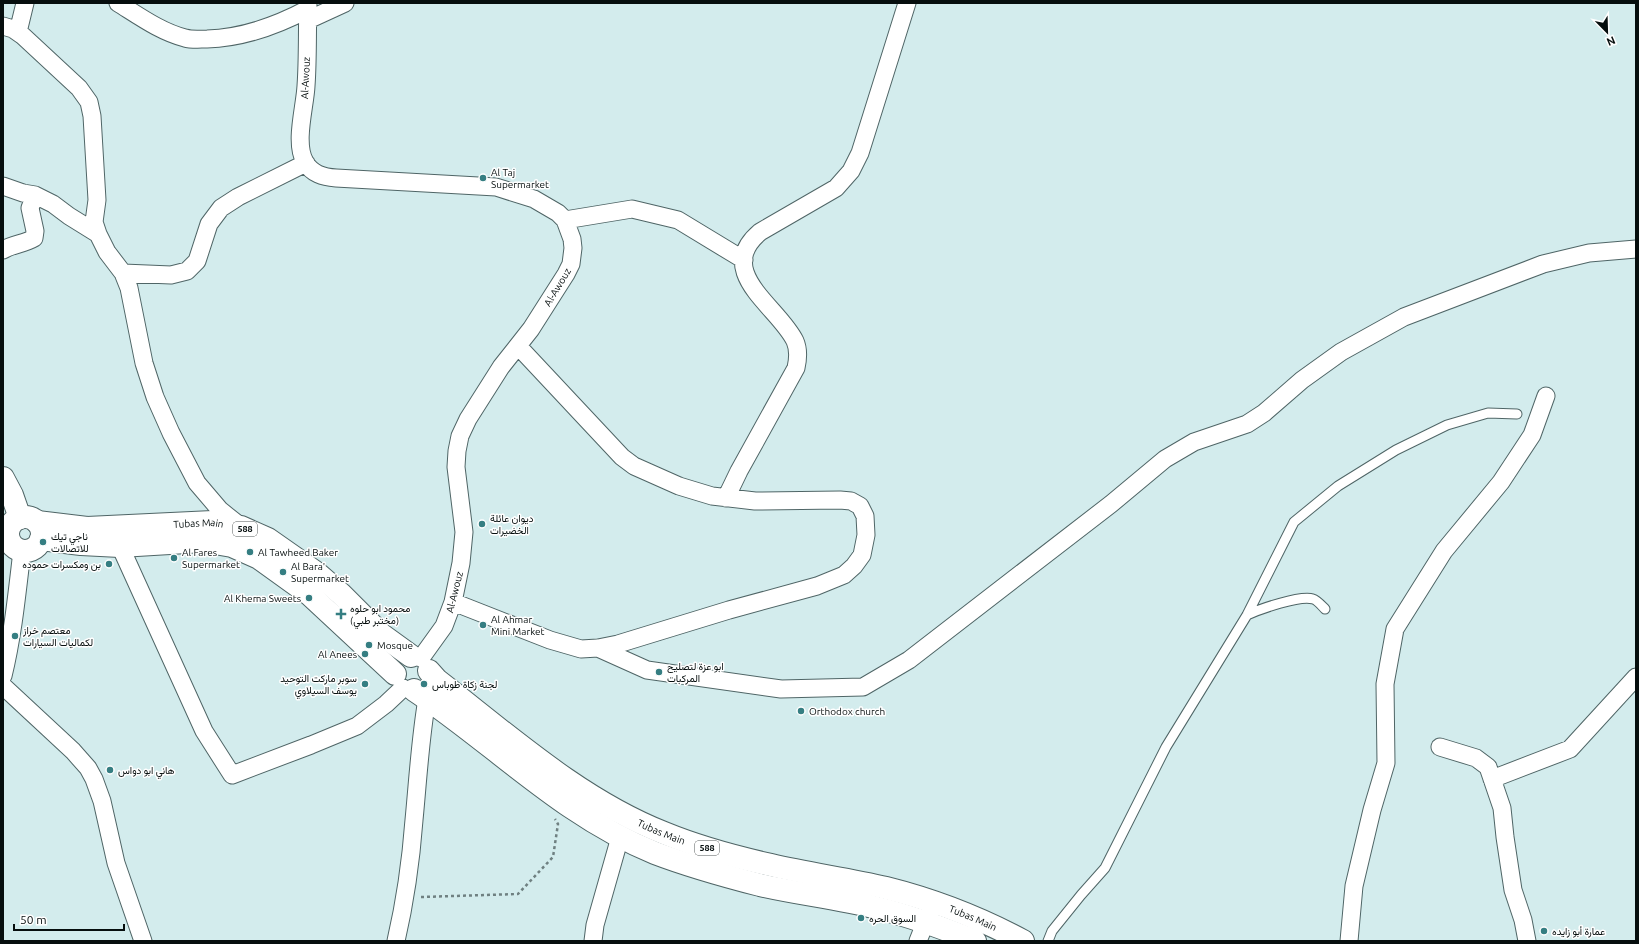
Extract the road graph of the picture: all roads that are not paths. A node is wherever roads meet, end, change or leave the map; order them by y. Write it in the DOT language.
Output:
graph roads {
  1 [pos="25,3"];
  2 [pos="118,3"];
  3 [pos="345,3"];
  4 [pos="906,3"];
  5 [pos="308,11"];
  6 [pos="11,29"];
  7 [pos="306,163"];
  8 [pos="3,186"];
  9 [pos="35,195"];
  10 [pos="565,220"];
  11 [pos="98,234"];
  12 [pos="1636,249"];
  13 [pos="3,250"];
  14 [pos="744,260"];
  15 [pos="123,273"];
  16 [pos="518,346"];
  17 [pos="1546,396"];
  18 [pos="1517,414"];
  19 [pos="3,478"];
  20 [pos="726,498"];
  21 [pos="33,526"];
  22 [pos="241,527"];
  23 [pos="11,542"];
  24 [pos="120,546"];
  25 [pos="453,602"];
  26 [pos="1325,609"];
  27 [pos="1247,615"];
  28 [pos="598,648"];
  29 [pos="420,662"];
  30 [pos="3,676"];
  31 [pos="1636,677"];
  32 [pos="3,686"];
  33 [pos="410,688"];
  34 [pos="1440,747"];
  35 [pos="1492,779"];
  36 [pos="620,837"];
  37 [pos="934,903"];
  38 [pos="922,932"];
  39 [pos="143,941"];
  40 [pos="396,941"];
  41 [pos="593,941"];
  42 [pos="975,941"];
  43 [pos="1024,941"];
  44 [pos="1048,941"];
  45 [pos="1349,941"];
  46 [pos="1526,941"];
  1 -- 6 [label="street"];
  2 -- 5 [label="street"];
  3 -- 5 [label="street"];
  4 -- 14 [label="street"];
  5 -- 7 [label="street, Al-Awouz"];
  6 -- 11 [label="street"];
  7 -- 10 [label="street"];
  7 -- 15 [label="street"];
  8 -- 9 [label="street"];
  9 -- 11 [label="street"];
  9 -- 13 [label="street"];
  10 -- 14 [label="street"];
  10 -- 16 [label="street, Al-Awouz"];
  11 -- 15 [label="street"];
  12 -- 28 [label="street"];
  14 -- 20 [label="street"];
  15 -- 22 [label="street"];
  16 -- 20 [label="street"];
  16 -- 25 [label="street, Al-Awouz"];
  17 -- 45 [label="street"];
  18 -- 27 [label="lane"];
  19 -- 21 [label="main road"];
  20 -- 28 [label="street"];
  21 -- 22 [label="main road, Tubas Main / 588"];
  21 -- 23 [label="main road"];
  21 -- 23 [label="main road"];
  21 -- 24 [label="main road, Tubas Main / 588"];
  22 -- 29 [label="main road, Tubas Main / 588"];
  23 -- 30 [label="street"];
  24 -- 33 [label="main road, Tubas Main / 588"];
  24 -- 33 [label="street"];
  25 -- 28 [label="street"];
  25 -- 29 [label="street, Al-Awouz"];
  26 -- 27 [label="lane"];
  27 -- 44 [label="lane"];
  29 -- 33 [label="main road"];
  29 -- 33 [label="main road"];
  29 -- 37 [label="main road, Tubas Main / 588"];
  31 -- 35 [label="street"];
  32 -- 39 [label="street"];
  33 -- 36 [label="main road, Tubas Main / 588"];
  33 -- 40 [label="street"];
  34 -- 35 [label="street"];
  35 -- 46 [label="street"];
  36 -- 38 [label="main road, Tubas Main / 588"];
  36 -- 41 [label="street"];
  37 -- 38 [label="street"];
  37 -- 43 [label="main road, Tubas Main / 588"];
  38 -- 42 [label="main road, Tubas Main / 588"];
}
